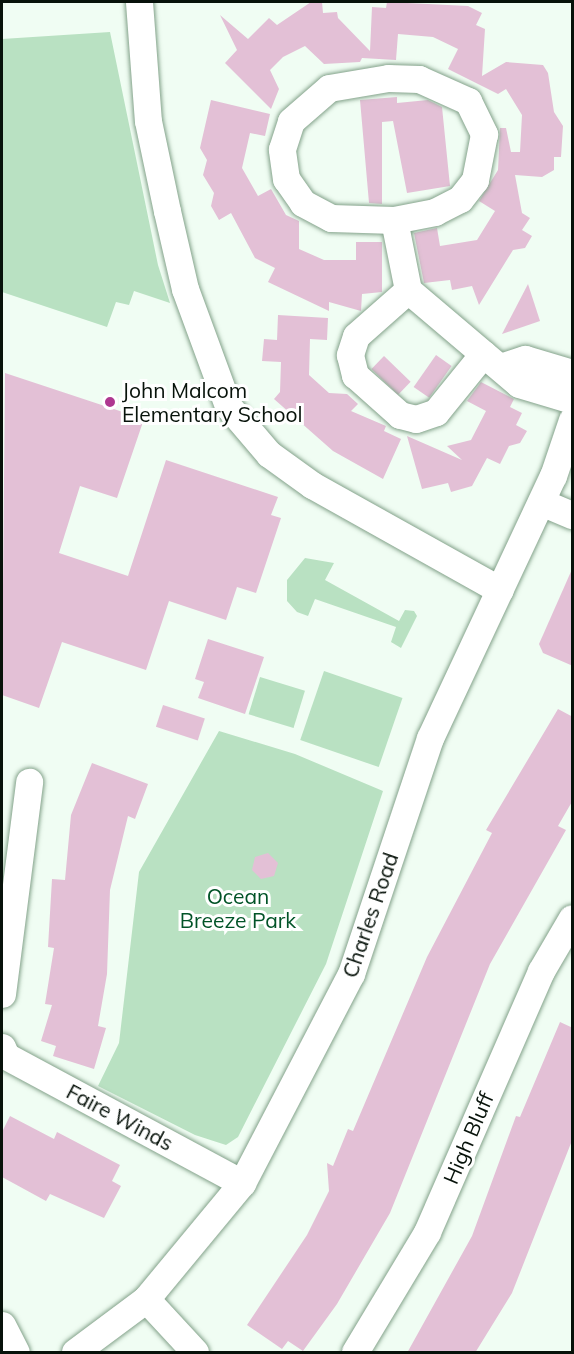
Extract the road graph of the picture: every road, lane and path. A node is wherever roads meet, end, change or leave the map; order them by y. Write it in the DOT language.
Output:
graph roads {
  1 [pos="139,2"];
  2 [pos="394,220"];
  3 [pos="408,290"];
  4 [pos="493,360"];
  5 [pos="573,373"];
  6 [pos="573,400"];
  7 [pos="573,420"];
  8 [pos="543,497"];
  9 [pos="573,503"];
  10 [pos="573,515"];
  11 [pos="488,584"];
  12 [pos="29,782"];
  13 [pos="573,918"];
  14 [pos="2,994"];
  15 [pos="2,1047"];
  16 [pos="242,1183"];
  17 [pos="146,1299"];
  18 [pos="2,1325"];
  19 [pos="16,1353"];
  20 [pos="75,1353"];
  21 [pos="195,1353"];
  22 [pos="355,1353"];
  1 -- 11 [label="street"];
  2 -- 2 [label="street"];
  2 -- 3 [label="street"];
  3 -- 4 [label="street"];
  3 -- 4 [label="street"];
  4 -- 5 [label="street"];
  4 -- 6 [label="street"];
  7 -- 8 [label="street, Charles Road"];
  8 -- 9 [label="street"];
  8 -- 10 [label="street"];
  8 -- 11 [label="street, Charles Road"];
  11 -- 16 [label="street, Charles Road"];
  12 -- 14 [label="street"];
  13 -- 22 [label="street, High Bluff"];
  15 -- 16 [label="street, Faire Winds"];
  16 -- 17 [label="street, Charles Road"];
  17 -- 20 [label="street, Charles Road"];
  17 -- 21 [label="street"];
  18 -- 19 [label="street"];
}
